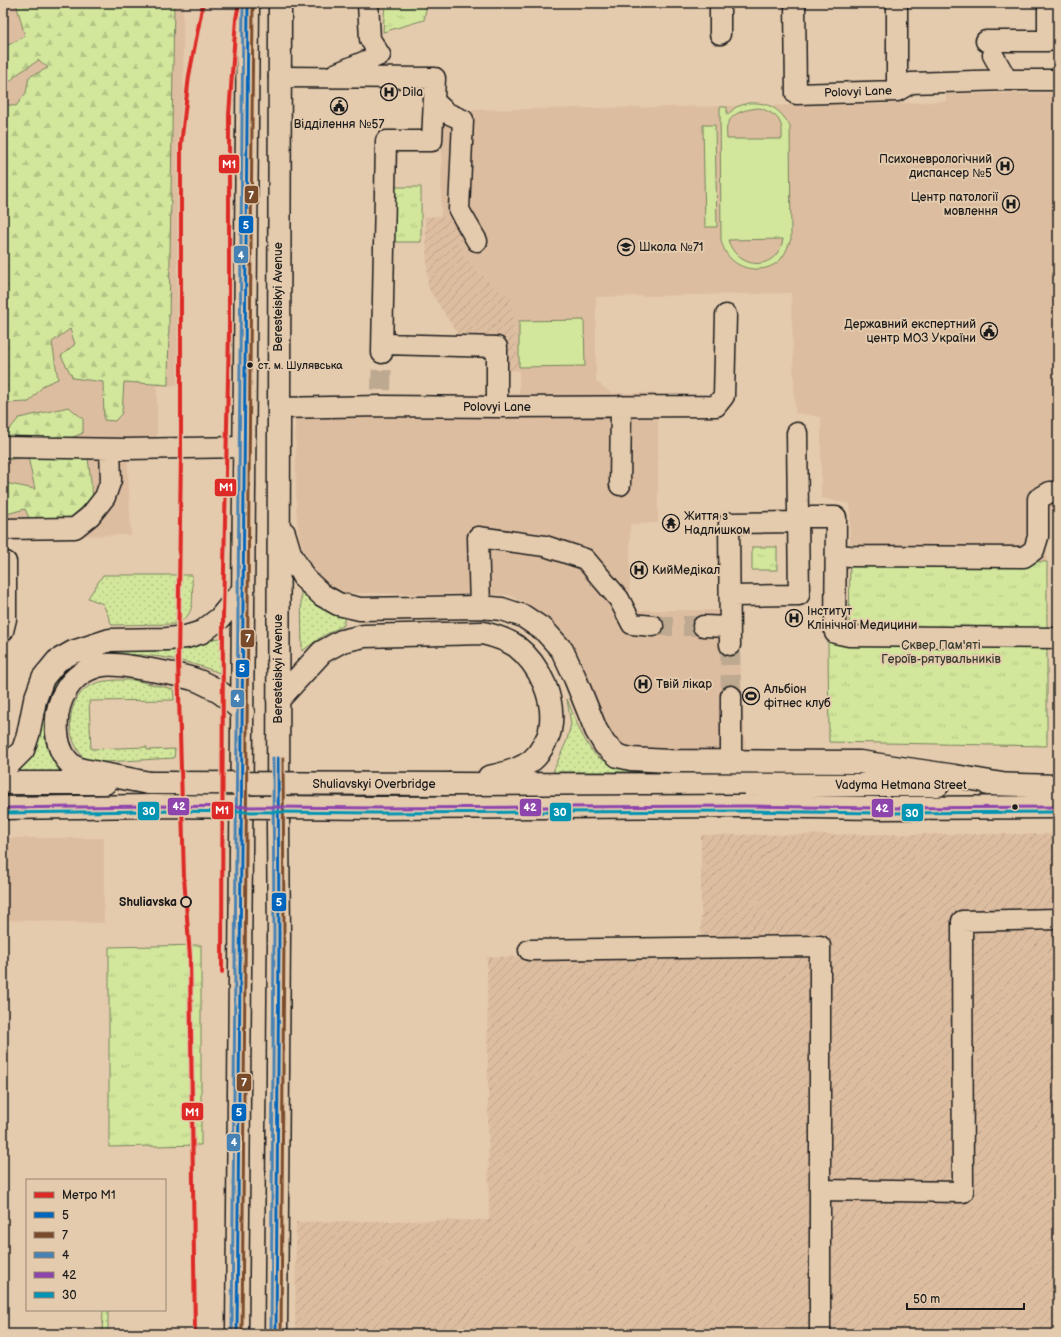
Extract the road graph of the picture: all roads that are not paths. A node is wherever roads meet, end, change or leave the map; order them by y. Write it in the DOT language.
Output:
graph roads {
  1 [pos="248,3"];
  2 [pos="280,3"];
  3 [pos="368,3"];
  4 [pos="720,3"];
  5 [pos="795,3"];
  6 [pos="897,3"];
  7 [pos="1048,3"];
  8 [pos="720,34"];
  9 [pos="279,77"];
  10 [pos="326,77"];
  11 [pos="1007,80"];
  12 [pos="1058,80"];
  13 [pos="897,91"];
  14 [pos="434,101"];
  15 [pos="477,241"];
  16 [pos="726,315"];
  17 [pos="621,406"];
  18 [pos="497,407"];
  19 [pos="278,408"];
  20 [pos="797,433"];
  21 [pos="3,447"];
  22 [pos="244,447"];
  23 [pos="110,449"];
  24 [pos="620,485"];
  25 [pos="1058,492"];
  26 [pos="278,512"];
  27 [pos="802,519"];
  28 [pos="3,529"];
  29 [pos="836,555"];
  30 [pos="6,562"];
  31 [pos="243,590"];
  32 [pos="730,596"];
  33 [pos="480,607"];
  34 [pos="4,626"];
  35 [pos="653,626"];
  36 [pos="703,626"];
  37 [pos="1058,638"];
  38 [pos="731,696"];
  39 [pos="278,700"];
  40 [pos="243,712"];
  41 [pos="731,761"];
  42 [pos="3,765"];
  43 [pos="3,783"];
  44 [pos="149,783"];
  45 [pos="451,784"];
  46 [pos="1002,784"];
  47 [pos="1058,786"];
  48 [pos="745,796"];
  49 [pos="1058,807"];
  50 [pos="3,808"];
  51 [pos="1058,919"];
  52 [pos="529,950"];
  53 [pos="820,1190"];
  54 [pos="237,1334"];
  55 [pos="276,1334"];
  56 [pos="820,1334"];
  1 -- 22 [label="main road"];
  2 -- 9 [label="main road, Beresteiskyi Avenue"];
  3 -- 10 [label="street"];
  4 -- 8 [label="street"];
  5 -- 13 [label="street, Polovyi Lane"];
  6 -- 13 [label="street"];
  7 -- 11 [label="street"];
  9 -- 10 [label="street"];
  9 -- 19 [label="main road, Beresteiskyi Avenue"];
  10 -- 14 [label="street"];
  11 -- 12 [label="street, Polovyi Lane"];
  11 -- 13 [label="street, Polovyi Lane"];
  14 -- 15 [label="street"];
  14 -- 18 [label="street"];
  16 -- 17 [label="street, Polovyi Lane"];
  17 -- 18 [label="street, Polovyi Lane"];
  17 -- 24 [label="street"];
  18 -- 19 [label="street, Polovyi Lane"];
  19 -- 26 [label="main road, Beresteiskyi Avenue"];
  20 -- 27 [label="street"];
  21 -- 23 [label="street"];
  22 -- 23 [label="street"];
  22 -- 31 [label="main road"];
  23 -- 28 [label="street"];
  25 -- 29 [label="street"];
  26 -- 33 [label="main road"];
  26 -- 39 [label="main road, Beresteiskyi Avenue"];
  27 -- 29 [label="street"];
  27 -- 32 [label="street"];
  27 -- 32 [label="street"];
  29 -- 37 [label="street"];
  30 -- 34 [label="street"];
  31 -- 40 [label="main road"];
  31 -- 42 [label="main road"];
  32 -- 36 [label="street"];
  33 -- 35 [label="street"];
  33 -- 41 [label="main road"];
  38 -- 41 [label="street"];
  39 -- 45 [label="main road"];
  39 -- 55 [label="main road, Beresteiskyi Avenue"];
  40 -- 44 [label="main road"];
  40 -- 54 [label="main road"];
  41 -- 46 [label="main road"];
  43 -- 44 [label="main road, Shuliavskyi Overbridge"];
  44 -- 45 [label="main road, Shuliavskyi Overbridge, bridge"];
  45 -- 48 [label="main road, Shuliavskyi Overbridge"];
  46 -- 47 [label="main road, Vadyma Hetmana Street"];
  46 -- 48 [label="main road, Vadyma Hetmana Street"];
  48 -- 49 [label="main road, Vadyma Hetmana Street"];
  48 -- 50 [label="main road, Shuliavskyi Overbridge, bridge"];
  51 -- 53 [label="street"];
  52 -- 53 [label="street"];
  53 -- 56 [label="street"];
}
